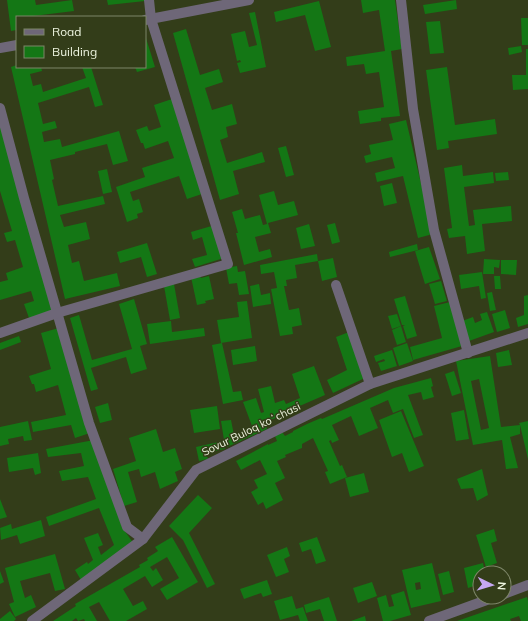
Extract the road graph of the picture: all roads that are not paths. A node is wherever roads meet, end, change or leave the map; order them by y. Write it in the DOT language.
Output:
graph roads {
  1 [pos="149,0"];
  2 [pos="249,0"];
  3 [pos="401,0"];
  4 [pos="148,19"];
  5 [pos="16,45"];
  6 [pos="0,48"];
  7 [pos="0,108"];
  8 [pos="336,285"];
  9 [pos="57,313"];
  10 [pos="0,333"];
  11 [pos="528,333"];
  12 [pos="468,352"];
  13 [pos="370,384"];
  14 [pos="143,539"];
  15 [pos="528,585"];
  16 [pos="512,591"];
  17 [pos="474,605"];
  18 [pos="32,621"];
  19 [pos="429,621"];
  1 -- 4 [label="street"];
  2 -- 4 [label="street"];
  3 -- 12 [label="street"];
  4 -- 9 [label="street"];
  5 -- 6 [label="street"];
  7 -- 9 [label="street"];
  8 -- 13 [label="street"];
  9 -- 10 [label="street"];
  9 -- 14 [label="street"];
  11 -- 12 [label="street, Sovur Buloq koʻchasi"];
  12 -- 13 [label="street, Sovur Buloq koʻchasi"];
  13 -- 14 [label="street, Sovur Buloq koʻchasi"];
  14 -- 18 [label="street, Sovur Buloq koʻchasi"];
  15 -- 16 [label="street"];
  17 -- 19 [label="street"];
}
